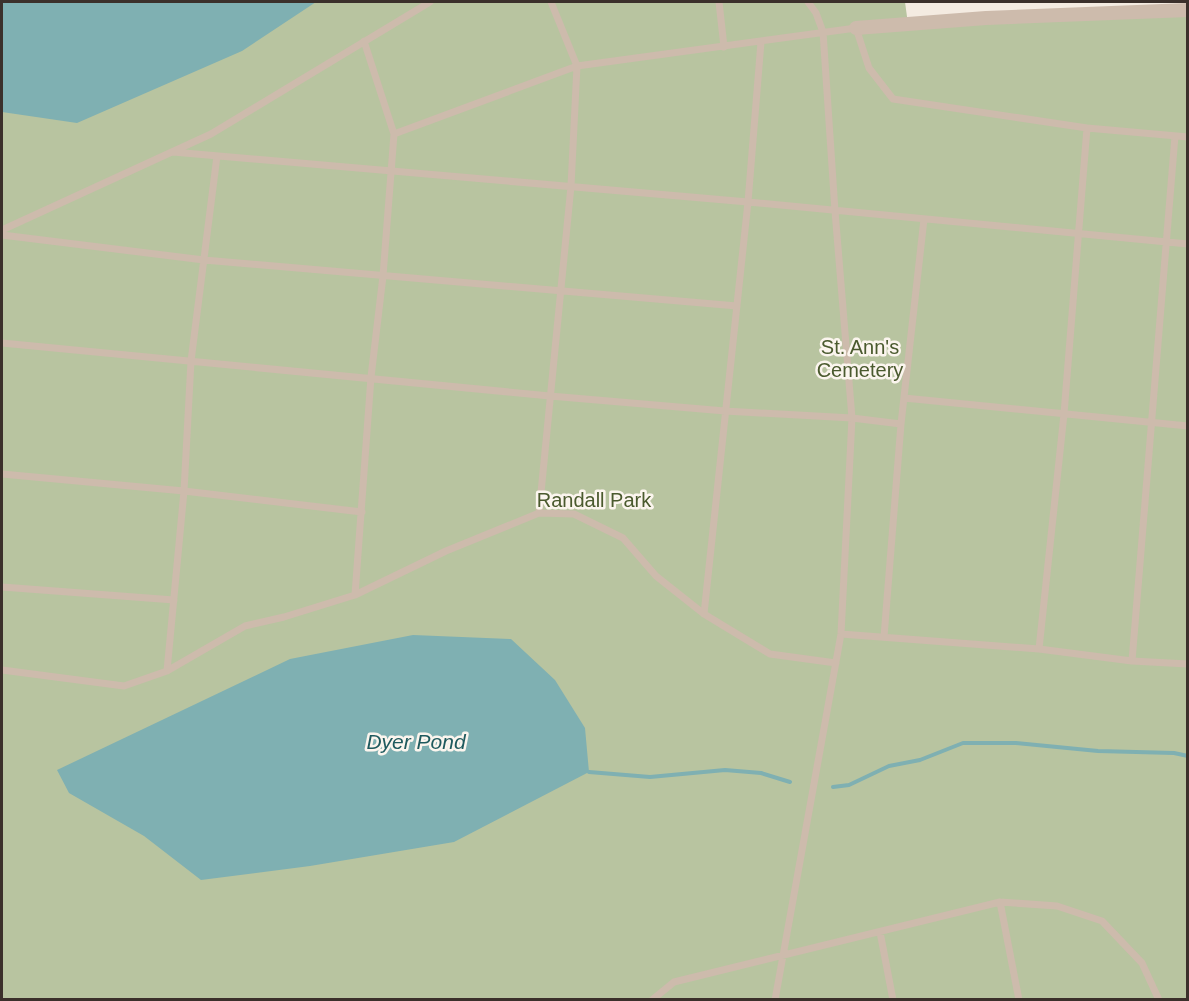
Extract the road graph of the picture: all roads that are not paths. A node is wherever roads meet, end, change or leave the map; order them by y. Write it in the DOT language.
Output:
graph roads {
  1 [pos="430,2"];
  2 [pos="551,2"];
  3 [pos="719,2"];
  4 [pos="808,2"];
  5 [pos="1188,10"];
  6 [pos="856,28"];
  7 [pos="823,32"];
  8 [pos="364,41"];
  9 [pos="761,42"];
  10 [pos="724,46"];
  11 [pos="577,66"];
  12 [pos="1087,128"];
  13 [pos="394,134"];
  14 [pos="1175,136"];
  15 [pos="1188,137"];
  16 [pos="173,152"];
  17 [pos="217,156"];
  18 [pos="392,170"];
  19 [pos="571,186"];
  20 [pos="748,202"];
  21 [pos="835,211"];
  22 [pos="924,219"];
  23 [pos="2,230"];
  24 [pos="1078,233"];
  25 [pos="2,235"];
  26 [pos="1166,242"];
  27 [pos="1188,244"];
  28 [pos="204,260"];
  29 [pos="383,276"];
  30 [pos="560,291"];
  31 [pos="737,306"];
  32 [pos="2,343"];
  33 [pos="191,361"];
  34 [pos="371,377"];
  35 [pos="550,396"];
  36 [pos="904,398"];
  37 [pos="725,411"];
  38 [pos="1064,414"];
  39 [pos="852,418"];
  40 [pos="1152,423"];
  41 [pos="901,424"];
  42 [pos="1188,426"];
  43 [pos="2,474"];
  44 [pos="184,491"];
  45 [pos="362,512"];
  46 [pos="539,513"];
  47 [pos="2,587"];
  48 [pos="355,595"];
  49 [pos="174,600"];
  50 [pos="704,614"];
  51 [pos="841,634"];
  52 [pos="884,637"];
  53 [pos="1039,649"];
  54 [pos="1132,661"];
  55 [pos="836,663"];
  56 [pos="1188,664"];
  57 [pos="2,670"];
  58 [pos="167,671"];
  59 [pos="1000,902"];
  60 [pos="880,932"];
  61 [pos="783,956"];
  62 [pos="652,999"];
  63 [pos="775,999"];
  64 [pos="893,999"];
  65 [pos="1019,999"];
  66 [pos="1159,999"];
  1 -- 8 [label="lane"];
  2 -- 11 [label="lane"];
  3 -- 10 [label="lane"];
  4 -- 7 [label="lane"];
  5 -- 6 [label="street"];
  6 -- 7 [label="lane"];
  6 -- 12 [label="lane"];
  7 -- 9 [label="lane"];
  7 -- 21 [label="lane"];
  8 -- 13 [label="lane"];
  8 -- 16 [label="lane"];
  9 -- 10 [label="lane"];
  9 -- 20 [label="lane"];
  10 -- 11 [label="lane"];
  11 -- 13 [label="lane"];
  11 -- 19 [label="lane"];
  12 -- 14 [label="lane"];
  12 -- 24 [label="lane"];
  13 -- 18 [label="lane"];
  14 -- 15 [label="lane"];
  14 -- 26 [label="lane"];
  16 -- 17 [label="lane"];
  16 -- 23 [label="lane"];
  17 -- 18 [label="lane"];
  17 -- 28 [label="lane"];
  18 -- 19 [label="lane"];
  18 -- 29 [label="lane"];
  19 -- 20 [label="lane"];
  19 -- 30 [label="lane"];
  20 -- 21 [label="lane"];
  20 -- 31 [label="lane"];
  21 -- 22 [label="lane"];
  21 -- 39 [label="lane"];
  22 -- 24 [label="lane"];
  22 -- 36 [label="lane"];
  24 -- 26 [label="lane"];
  24 -- 38 [label="lane"];
  25 -- 28 [label="lane"];
  26 -- 27 [label="lane"];
  26 -- 40 [label="lane"];
  28 -- 29 [label="lane"];
  28 -- 33 [label="lane"];
  29 -- 30 [label="lane"];
  29 -- 34 [label="lane"];
  30 -- 31 [label="lane"];
  30 -- 35 [label="lane"];
  31 -- 37 [label="lane"];
  32 -- 33 [label="lane"];
  33 -- 34 [label="lane"];
  33 -- 44 [label="lane"];
  34 -- 35 [label="lane"];
  34 -- 45 [label="lane"];
  35 -- 37 [label="lane"];
  35 -- 46 [label="lane"];
  36 -- 38 [label="lane"];
  36 -- 41 [label="lane"];
  37 -- 39 [label="lane"];
  37 -- 50 [label="lane"];
  38 -- 40 [label="lane"];
  38 -- 53 [label="lane"];
  39 -- 41 [label="lane"];
  39 -- 51 [label="lane"];
  40 -- 42 [label="lane"];
  40 -- 54 [label="lane"];
  41 -- 52 [label="lane"];
  43 -- 44 [label="lane"];
  44 -- 45 [label="lane"];
  44 -- 49 [label="lane"];
  45 -- 48 [label="lane"];
  46 -- 48 [label="lane"];
  46 -- 50 [label="lane"];
  47 -- 49 [label="lane"];
  48 -- 58 [label="lane"];
  49 -- 58 [label="lane"];
  50 -- 55 [label="lane"];
  51 -- 52 [label="lane"];
  51 -- 55 [label="lane"];
  52 -- 53 [label="lane"];
  53 -- 54 [label="lane"];
  54 -- 56 [label="lane"];
  55 -- 61 [label="lane"];
  57 -- 58 [label="lane"];
  59 -- 60 [label="lane"];
  59 -- 65 [label="lane"];
  59 -- 66 [label="lane"];
  60 -- 61 [label="lane"];
  60 -- 64 [label="lane"];
  61 -- 62 [label="lane"];
  61 -- 63 [label="lane"];
}
